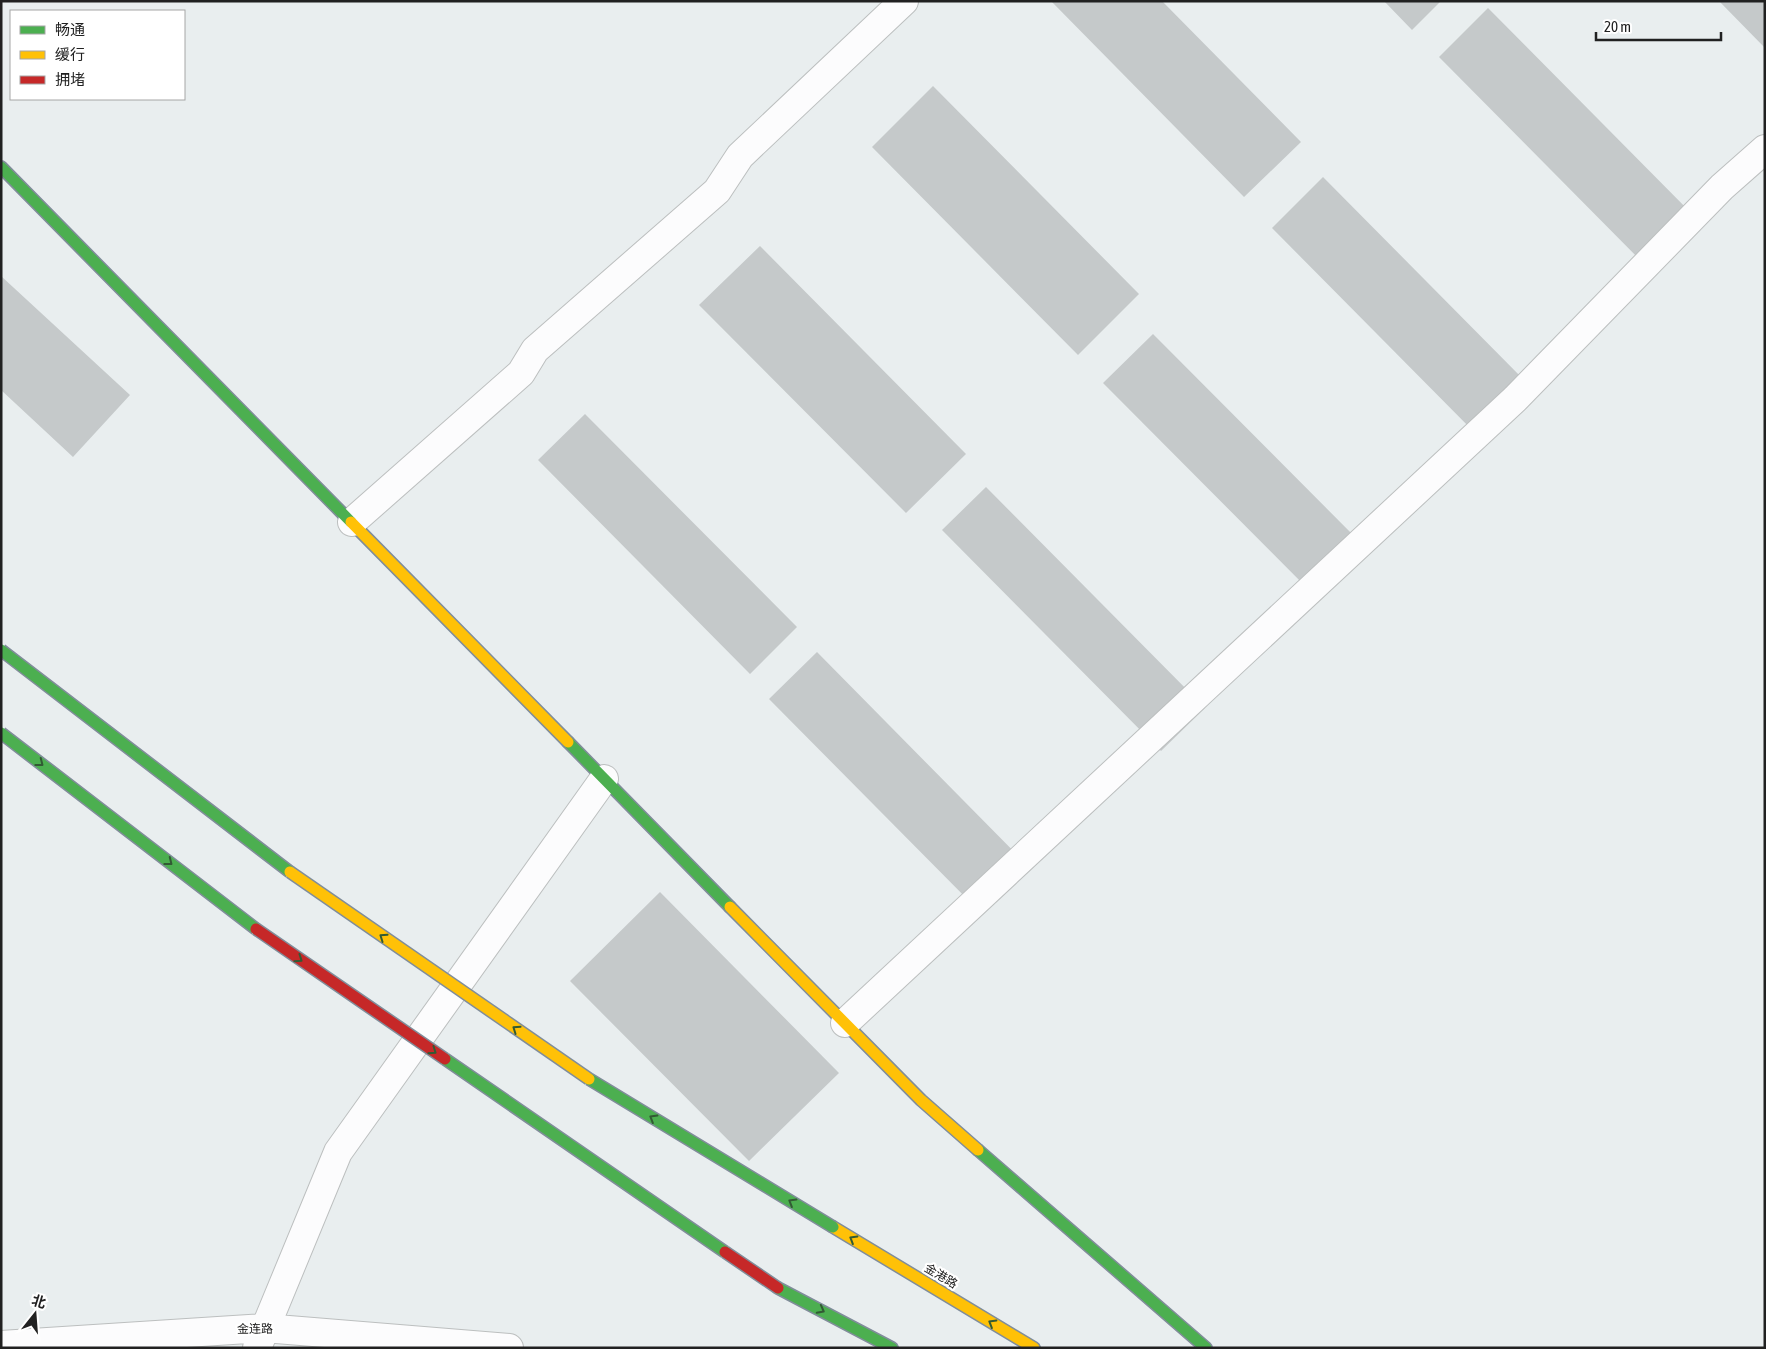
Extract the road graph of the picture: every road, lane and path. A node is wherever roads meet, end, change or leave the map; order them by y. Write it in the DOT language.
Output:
graph roads {
  1 [pos="904,1"];
  2 [pos="1765,149"];
  3 [pos="1,167"];
  4 [pos="352,522"];
  5 [pos="1,650"];
  6 [pos="1,733"];
  7 [pos="604,779"];
  8 [pos="845,1023"];
  9 [pos="260,1338"];
  10 [pos="1,1345"];
  11 [pos="509,1348"];
  12 [pos="892,1348"];
  13 [pos="1034,1348"];
  14 [pos="1206,1348"];
  1 -- 4 [label="street"];
  2 -- 8 [label="street"];
  3 -- 4 [label="main road"];
  4 -- 7 [label="main road"];
  13 -- 5 [label="main road, 金港路, one-way, bridge"];
  6 -- 12 [label="main road, one-way, bridge"];
  7 -- 8 [label="main road"];
  7 -- 9 [label="street"];
  8 -- 14 [label="main road"];
  9 -- 10 [label="street, 金连路"];
  9 -- 11 [label="street, 金连路"];
}
